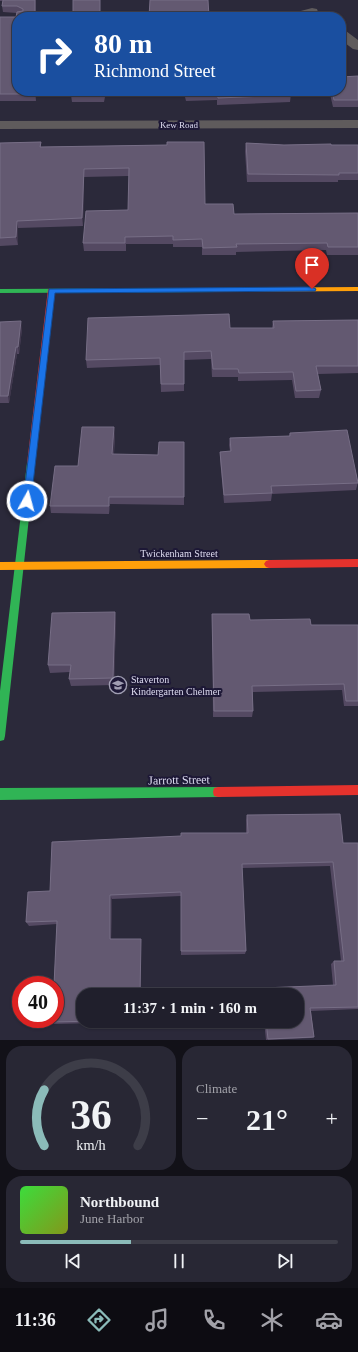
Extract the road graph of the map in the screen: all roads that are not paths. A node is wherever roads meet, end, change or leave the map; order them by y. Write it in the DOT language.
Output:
graph roads {
  1 [pos="300,4"];
  2 [pos="311,12"];
  3 [pos="346,38"];
  4 [pos="358,46"];
  5 [pos="358,124"];
  6 [pos="0,126"];
  7 [pos="358,289"];
  8 [pos="0,291"];
  9 [pos="51,291"];
  10 [pos="358,563"];
  11 [pos="0,566"];
  12 [pos="19,566"];
  13 [pos="0,736"];
  14 [pos="358,790"];
  15 [pos="0,794"];
  1 -- 2 [label="street"];
  3 -- 4 [label="street"];
  5 -- 6 [label="street, Kew Road"];
  7 -- 9 [label="street"];
  8 -- 9 [label="street"];
  9 -- 12 [label="street"];
  10 -- 12 [label="street, Twickenham Street"];
  11 -- 12 [label="street, Twickenham Street"];
  12 -- 13 [label="street"];
  14 -- 15 [label="street, Jarrott Street"];
}
